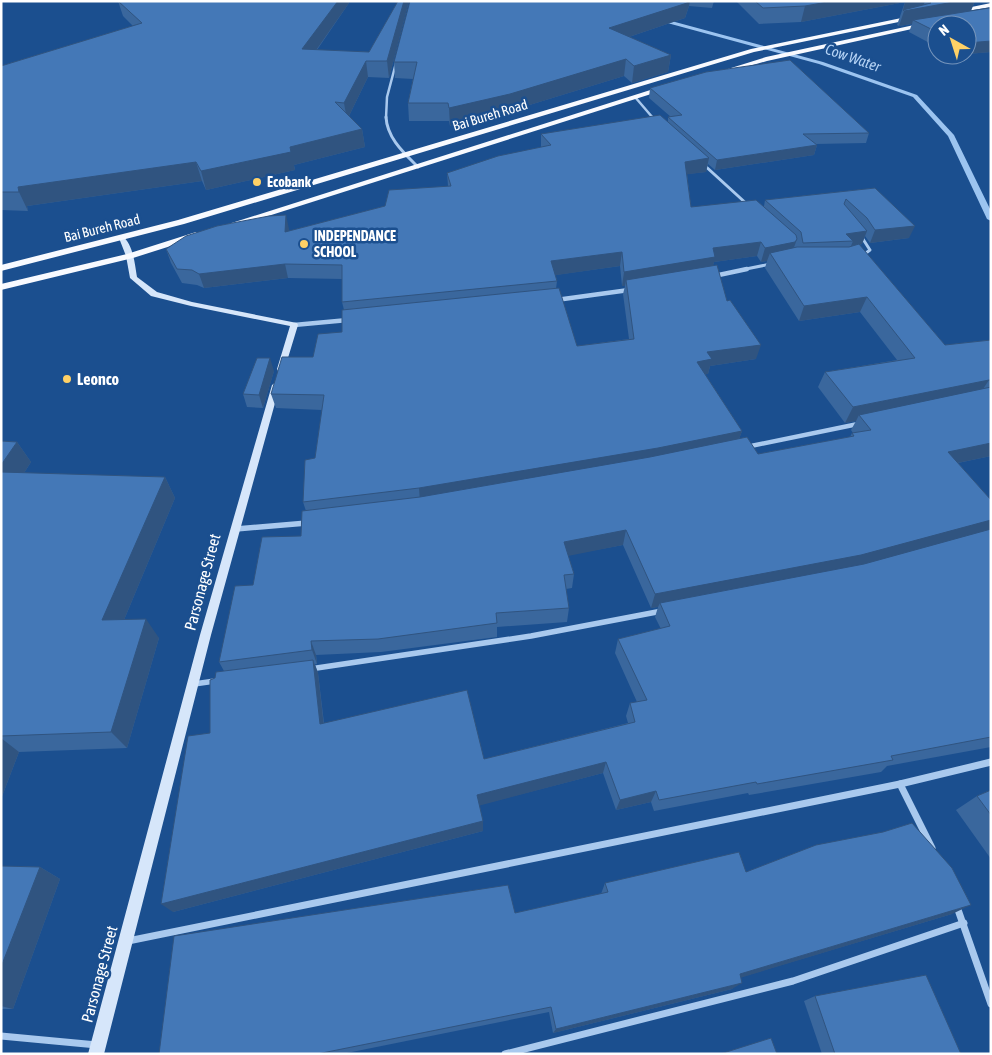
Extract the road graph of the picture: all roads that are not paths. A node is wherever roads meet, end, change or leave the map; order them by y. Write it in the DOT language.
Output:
graph roads {
  1 [pos="991,5"];
  2 [pos="952,12"];
  3 [pos="922,16"];
  4 [pos="927,25"];
  5 [pos="808,51"];
  6 [pos="396,61"];
  7 [pos="710,75"];
  8 [pos="673,86"];
  9 [pos="635,97"];
  10 [pos="658,123"];
  11 [pos="406,155"];
  12 [pos="701,162"];
  13 [pos="418,167"];
  14 [pos="751,208"];
  15 [pos="215,229"];
  16 [pos="206,232"];
  17 [pos="859,233"];
  18 [pos="122,238"];
  19 [pos="130,256"];
  20 [pos="854,257"];
  21 [pos="774,263"];
  22 [pos="1,268"];
  23 [pos="709,276"];
  24 [pos="1,287"];
  25 [pos="634,289"];
  26 [pos="550,301"];
  27 [pos="352,320"];
  28 [pos="294,325"];
  29 [pos="864,423"];
  30 [pos="740,449"];
  31 [pos="314,522"];
  32 [pos="233,530"];
  33 [pos="672,609"];
  34 [pos="299,671"];
  35 [pos="220,681"];
  36 [pos="191,684"];
  37 [pos="991,762"];
  38 [pos="900,784"];
  39 [pos="936,855"];
  40 [pos="953,898"];
  41 [pos="964,923"];
  42 [pos="125,942"];
  43 [pos="989,992"];
  44 [pos="991,1004"];
  45 [pos="1,1036"];
  46 [pos="97,1049"];
  47 [pos="505,1054"];
  1 -- 2 [label="highway"];
  3 -- 11 [label="highway, Bai Bureh Road"];
  4 -- 5 [label="highway"];
  5 -- 7 [label="highway"];
  6 -- 11 [label="street"];
  8 -- 9 [label="highway"];
  9 -- 10 [label="street"];
  9 -- 13 [label="highway"];
  11 -- 13 [label="street"];
  11 -- 18 [label="highway, Bai Bureh Road"];
  12 -- 14 [label="street"];
  13 -- 15 [label="highway"];
  16 -- 19 [label="highway"];
  17 -- 20 [label="street"];
  18 -- 19 [label="main road"];
  18 -- 22 [label="highway, Bai Bureh Road"];
  19 -- 24 [label="highway"];
  19 -- 28 [label="main road"];
  21 -- 23 [label="street"];
  25 -- 26 [label="street"];
  27 -- 28 [label="street"];
  28 -- 32 [label="main road, Parsonage Street"];
  29 -- 30 [label="street"];
  31 -- 32 [label="street"];
  32 -- 36 [label="main road, Parsonage Street"];
  33 -- 34 [label="street"];
  35 -- 36 [label="street"];
  36 -- 42 [label="main road, Parsonage Street"];
  37 -- 38 [label="street"];
  38 -- 39 [label="street"];
  38 -- 42 [label="street"];
  40 -- 41 [label="street"];
  41 -- 43 [label="street"];
  41 -- 47 [label="street"];
  42 -- 46 [label="main road, Parsonage Street"];
  43 -- 44 [label="street"];
  45 -- 46 [label="street"];
}
